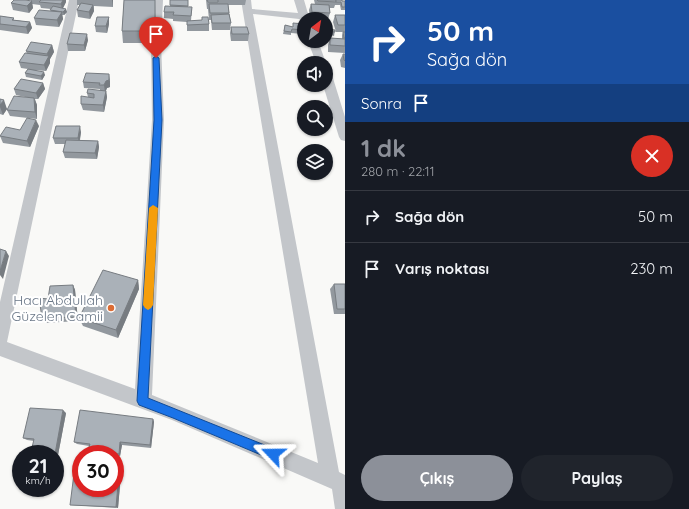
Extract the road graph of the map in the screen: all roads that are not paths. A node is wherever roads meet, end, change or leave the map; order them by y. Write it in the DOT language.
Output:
graph roads {
  1 [pos="74,0"];
  2 [pos="158,0"];
  3 [pos="299,0"];
  4 [pos="247,5"];
  5 [pos="302,12"];
  6 [pos="297,16"];
  7 [pos="331,92"];
  8 [pos="345,137"];
  9 [pos="0,339"];
  10 [pos="0,348"];
  11 [pos="143,401"];
  12 [pos="339,482"];
  13 [pos="345,509"];
  1 -- 9 [label="street"];
  2 -- 11 [label="street"];
  3 -- 5 [label="street"];
  4 -- 6 [label="street"];
  4 -- 12 [label="street"];
  7 -- 8 [label="street"];
  10 -- 11 [label="street"];
  11 -- 12 [label="street"];
  12 -- 13 [label="street"];
}
